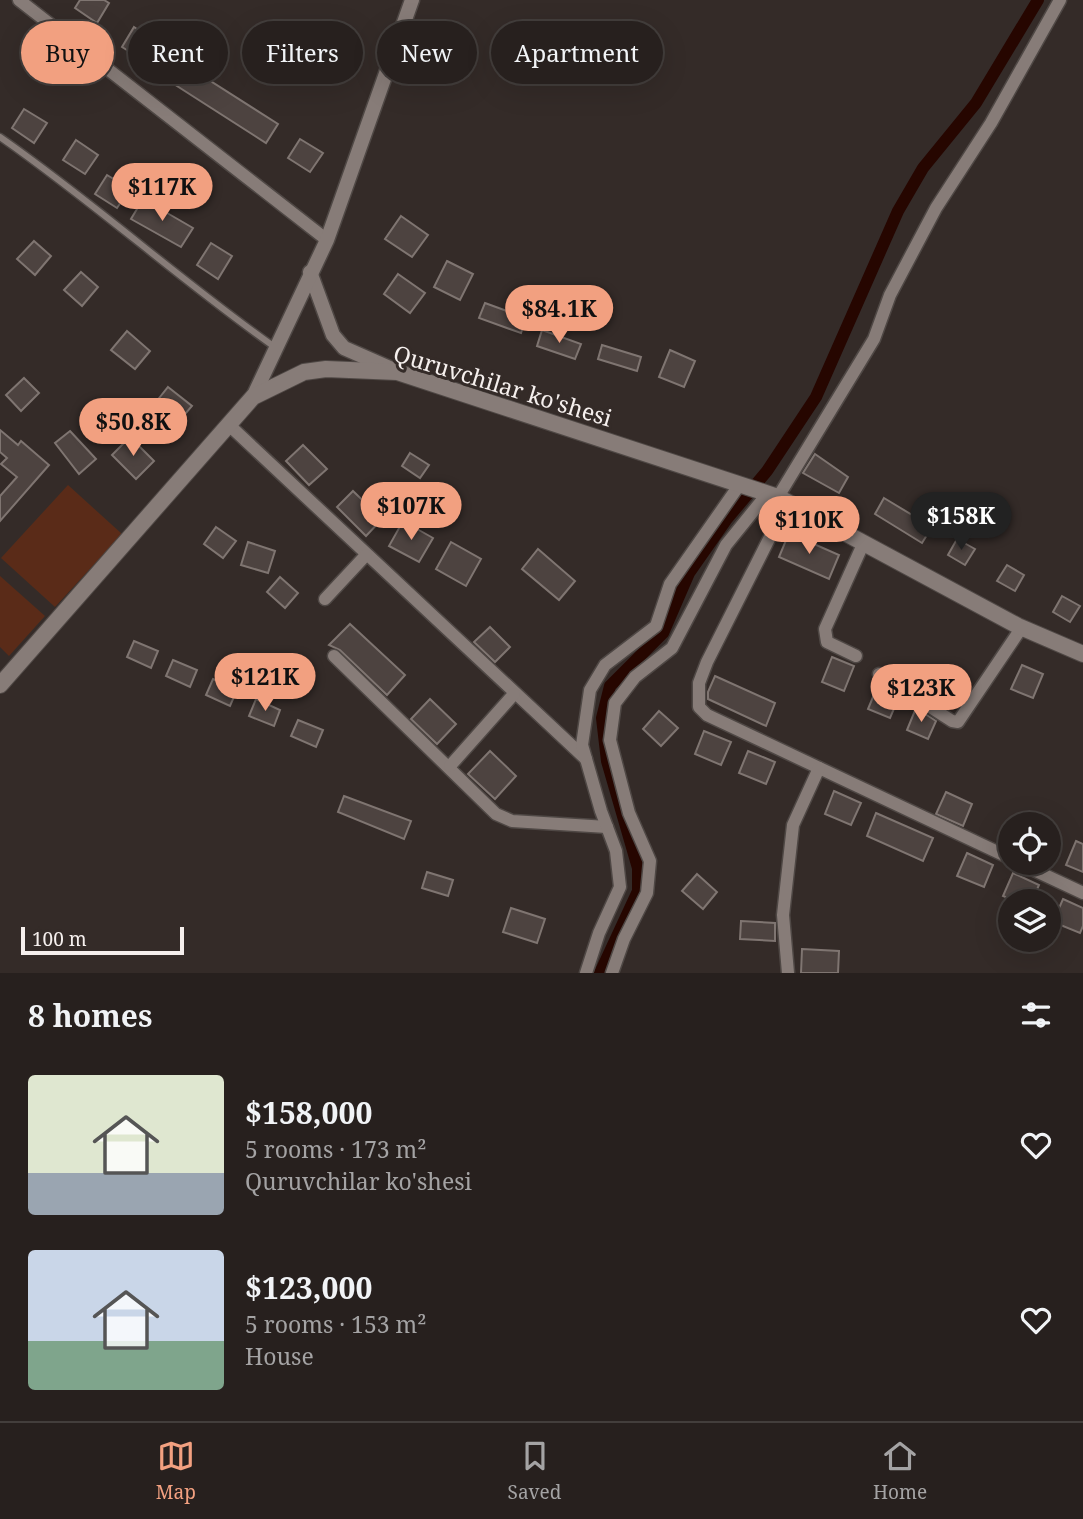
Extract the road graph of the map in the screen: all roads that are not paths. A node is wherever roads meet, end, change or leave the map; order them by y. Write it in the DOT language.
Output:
graph roads {
  1 [pos="19,0"];
  2 [pos="412,0"];
  3 [pos="1060,0"];
  4 [pos="0,137"];
  5 [pos="327,240"];
  6 [pos="310,272"];
  7 [pos="276,348"];
  8 [pos="397,372"];
  9 [pos="253,397"];
  10 [pos="229,425"];
  11 [pos="765,492"];
  12 [pos="864,542"];
  13 [pos="366,555"];
  14 [pos="325,599"];
  15 [pos="1022,627"];
  16 [pos="1083,654"];
  17 [pos="334,656"];
  18 [pos="856,656"];
  19 [pos="879,674"];
  20 [pos="0,685"];
  21 [pos="514,694"];
  22 [pos="586,760"];
  23 [pos="450,766"];
  24 [pos="819,768"];
  25 [pos="607,827"];
  26 [pos="998,852"];
  27 [pos="1045,875"];
  28 [pos="1083,893"];
  29 [pos="586,973"];
  30 [pos="612,973"];
  31 [pos="788,973"];
  1 -- 5 [label="street"];
  2 -- 5 [label="street"];
  3 -- 11 [label="street"];
  4 -- 7 [label="lane"];
  5 -- 6 [label="street"];
  6 -- 7 [label="street"];
  6 -- 8 [label="street"];
  7 -- 9 [label="street"];
  8 -- 9 [label="main road, Quruvchilar ko'shesi"];
  8 -- 11 [label="main road, Quruvchilar ko'shesi"];
  9 -- 10 [label="main road, Quruvchilar ko'shesi"];
  10 -- 13 [label="street"];
  10 -- 20 [label="main road, Quruvchilar ko'shesi"];
  11 -- 12 [label="main road, Quruvchilar ko'shesi"];
  11 -- 22 [label="street"];
  11 -- 24 [label="street"];
  11 -- 30 [label="street"];
  12 -- 15 [label="main road, Quruvchilar ko'shesi"];
  12 -- 18 [label="street"];
  13 -- 14 [label="street"];
  13 -- 21 [label="street"];
  15 -- 16 [label="main road, Quruvchilar ko'shesi"];
  15 -- 19 [label="street"];
  17 -- 23 [label="street"];
  21 -- 22 [label="street"];
  21 -- 23 [label="street"];
  22 -- 25 [label="street"];
  23 -- 25 [label="street"];
  24 -- 26 [label="street"];
  24 -- 31 [label="street"];
  25 -- 29 [label="street"];
  27 -- 28 [label="street"];
}
